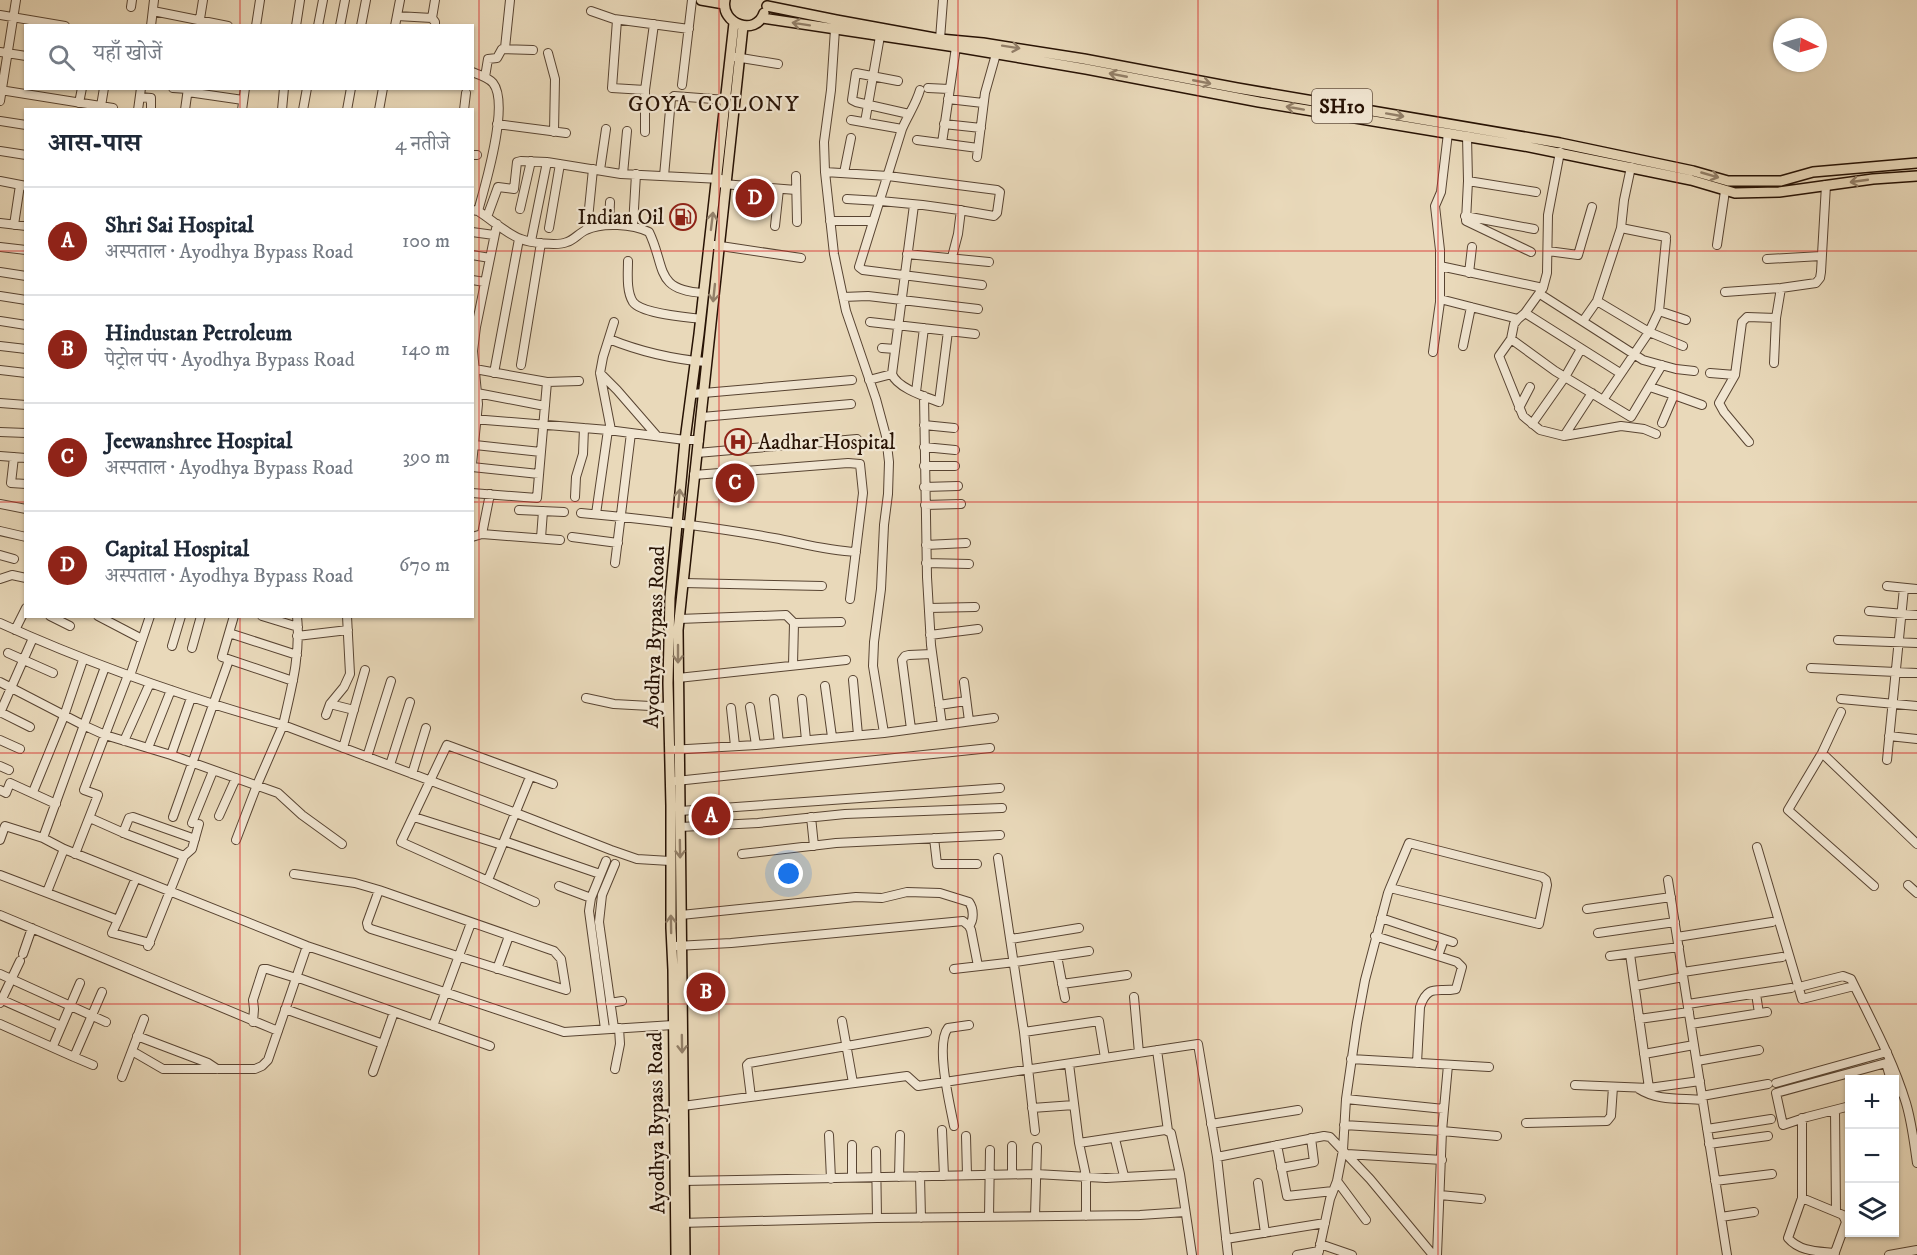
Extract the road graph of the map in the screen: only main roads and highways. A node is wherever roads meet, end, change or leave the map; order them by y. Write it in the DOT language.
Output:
graph roads {
  1 [pos="701,0"];
  2 [pos="724,2"];
  3 [pos="766,3"];
  4 [pos="762,18"];
  5 [pos="738,24"];
  6 [pos="735,57"];
  7 [pos="1608,158"];
  8 [pos="1917,163"];
  9 [pos="1917,176"];
  10 [pos="721,181"];
  11 [pos="714,245"];
  12 [pos="701,362"];
  13 [pos="675,750"];
  14 [pos="674,866"];
  15 [pos="676,946"];
  16 [pos="680,1223"];
  17 [pos="676,1255"];
  18 [pos="685,1255"];
  1 -- 2 [label="main road"];
  2 -- 5 [label="main road"];
  3 -- 4 [label="main road"];
  3 -- 7 [label="main road, SH10, one-way"];
  4 -- 5 [label="main road"];
  7 -- 4 [label="main road, SH10, one-way"];
  5 -- 6 [label="main road, Ayodhya Bypass Road"];
  6 -- 10 [label="main road, Ayodhya Bypass Road"];
  6 -- 10 [label="main road, Ayodhya Bypass Road"];
  7 -- 8 [label="main road, SH10, one-way"];
  9 -- 7 [label="main road, SH10, one-way"];
  10 -- 11 [label="main road, Ayodhya Bypass Road"];
  11 -- 12 [label="main road, Ayodhya Bypass Road, one-way"];
  11 -- 12 [label="main road, Ayodhya Bypass Road"];
  12 -- 13 [label="main road, Ayodhya Bypass Road, one-way"];
  13 -- 12 [label="main road, Ayodhya Bypass Road, one-way"];
  13 -- 14 [label="main road, Ayodhya Bypass Road"];
  15 -- 14 [label="main road, Ayodhya Bypass Road, one-way"];
  14 -- 15 [label="main road, Ayodhya Bypass Road"];
  15 -- 16 [label="main road, Ayodhya Bypass Road"];
  15 -- 16 [label="main road, Ayodhya Bypass Road, one-way"];
  16 -- 17 [label="main road, Ayodhya Bypass Road"];
  16 -- 18 [label="main road, Ayodhya Bypass Road"];
}
